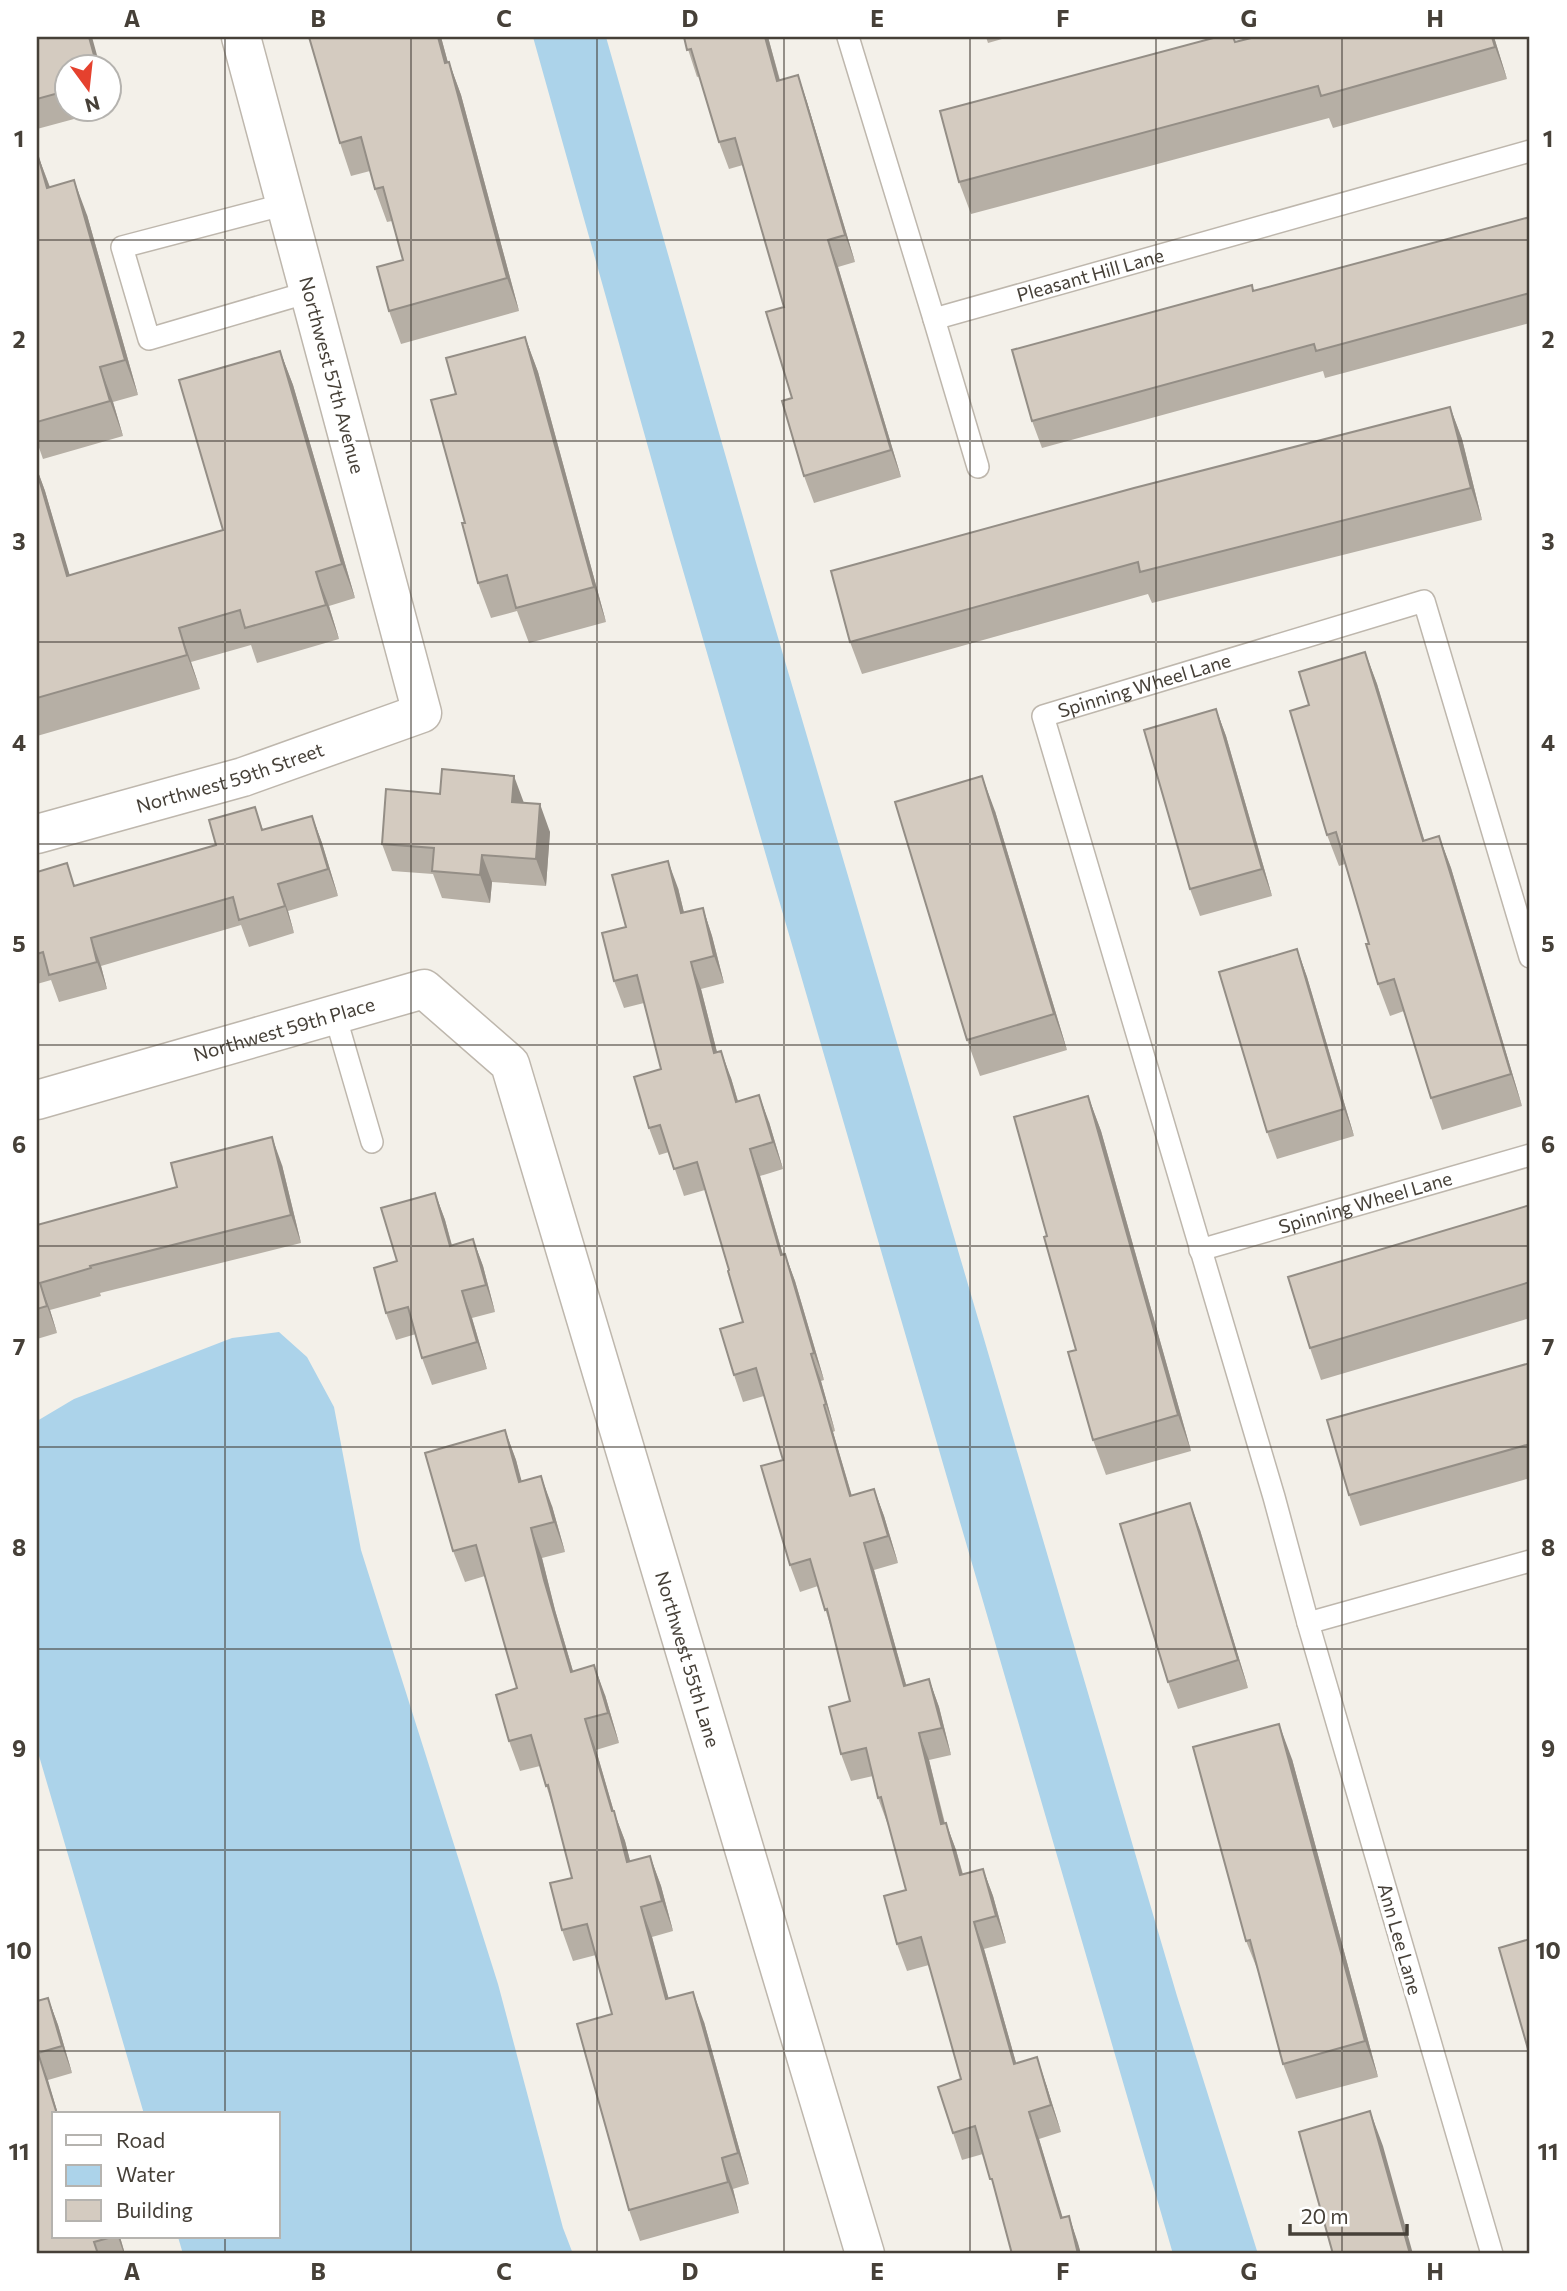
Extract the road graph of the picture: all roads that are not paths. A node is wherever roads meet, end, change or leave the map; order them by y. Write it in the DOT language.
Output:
graph roads {
  1 [pos="241,37"];
  2 [pos="848,37"];
  3 [pos="1530,151"];
  4 [pos="286,204"];
  5 [pos="309,292"];
  6 [pos="934,319"];
  7 [pos="978,467"];
  8 [pos="422,713"];
  9 [pos="37,834"];
  10 [pos="1530,957"];
  11 [pos="335,1015"];
  12 [pos="510,1064"];
  13 [pos="37,1100"];
  14 [pos="372,1142"];
  15 [pos="1530,1155"];
  16 [pos="1200,1250"];
  17 [pos="1274,1497"];
  18 [pos="1530,1561"];
  19 [pos="1308,1623"];
  20 [pos="865,2254"];
  21 [pos="1492,2254"];
  1 -- 4 [label="street, Northwest 57th Avenue"];
  2 -- 6 [label="lane"];
  3 -- 6 [label="lane, Pleasant Hill Lane"];
  4 -- 5 [label="street, Northwest 57th Avenue"];
  4 -- 5 [label="lane"];
  5 -- 8 [label="street, Northwest 57th Avenue"];
  6 -- 7 [label="lane"];
  8 -- 9 [label="street, Northwest 59th Street"];
  10 -- 16 [label="lane, Spinning Wheel Lane"];
  11 -- 12 [label="street, Northwest 59th Place"];
  11 -- 13 [label="street, Northwest 59th Place"];
  11 -- 14 [label="lane"];
  12 -- 20 [label="street, Northwest 55th Lane"];
  15 -- 16 [label="lane, Spinning Wheel Lane"];
  16 -- 17 [label="lane, Spinning Wheel Lane"];
  17 -- 19 [label="lane, Ann Lee Lane"];
  18 -- 19 [label="lane"];
  19 -- 21 [label="lane, Ann Lee Lane"];
}
